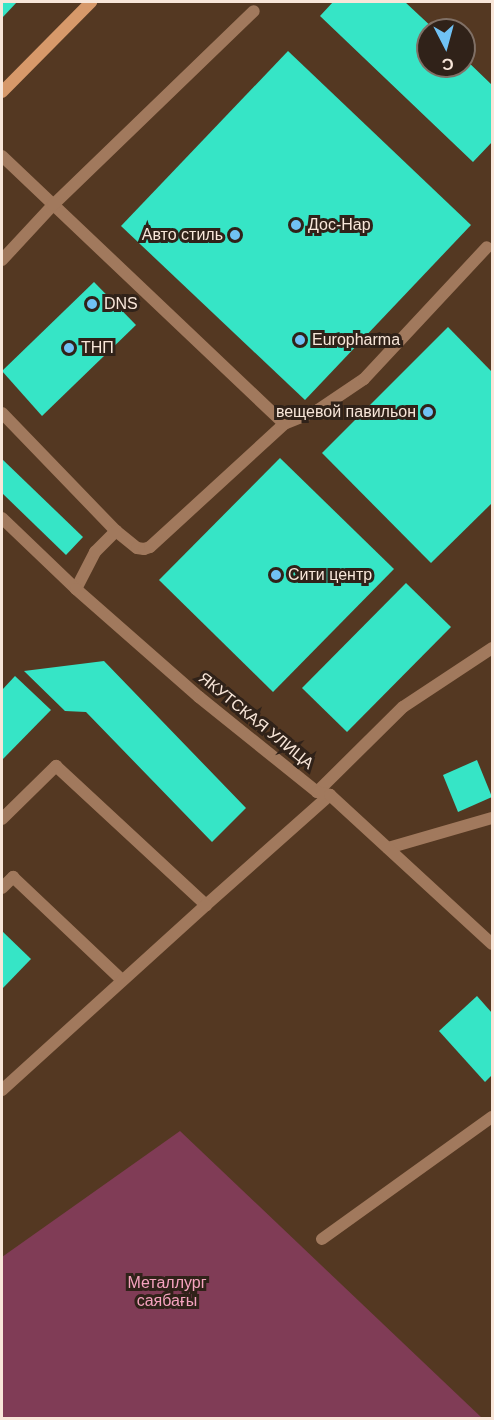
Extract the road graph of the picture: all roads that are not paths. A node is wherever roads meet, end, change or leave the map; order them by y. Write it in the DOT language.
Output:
graph roads {
  1 [pos="91,2"];
  2 [pos="254,11"];
  3 [pos="2,92"];
  4 [pos="2,156"];
  5 [pos="53,205"];
  6 [pos="487,247"];
  7 [pos="2,260"];
  8 [pos="2,413"];
  9 [pos="284,424"];
  10 [pos="2,518"];
  11 [pos="116,531"];
  12 [pos="76,589"];
  13 [pos="492,648"];
  14 [pos="323,793"];
  15 [pos="492,818"];
  16 [pos="2,819"];
  17 [pos="388,848"];
  18 [pos="2,888"];
  19 [pos="206,905"];
  20 [pos="492,944"];
  21 [pos="122,980"];
  22 [pos="2,1090"];
  23 [pos="492,1117"];
  24 [pos="322,1239"];
  1 -- 3 [label="main road"];
  2 -- 5 [label="street"];
  4 -- 5 [label="street"];
  5 -- 7 [label="street"];
  5 -- 9 [label="street"];
  6 -- 9 [label="street"];
  8 -- 11 [label="street"];
  9 -- 11 [label="street"];
  10 -- 12 [label="street, ЯКУТСКАЯ УЛИЦА"];
  11 -- 12 [label="street"];
  12 -- 14 [label="street, ЯКУТСКАЯ УЛИЦА"];
  13 -- 14 [label="street"];
  14 -- 17 [label="street, ЯКУТСКАЯ УЛИЦА"];
  14 -- 19 [label="street"];
  15 -- 17 [label="street"];
  16 -- 19 [label="street"];
  17 -- 20 [label="street, ЯКУТСКАЯ УЛИЦА"];
  18 -- 21 [label="street"];
  19 -- 21 [label="street"];
  21 -- 22 [label="street"];
  23 -- 24 [label="street"];
}
